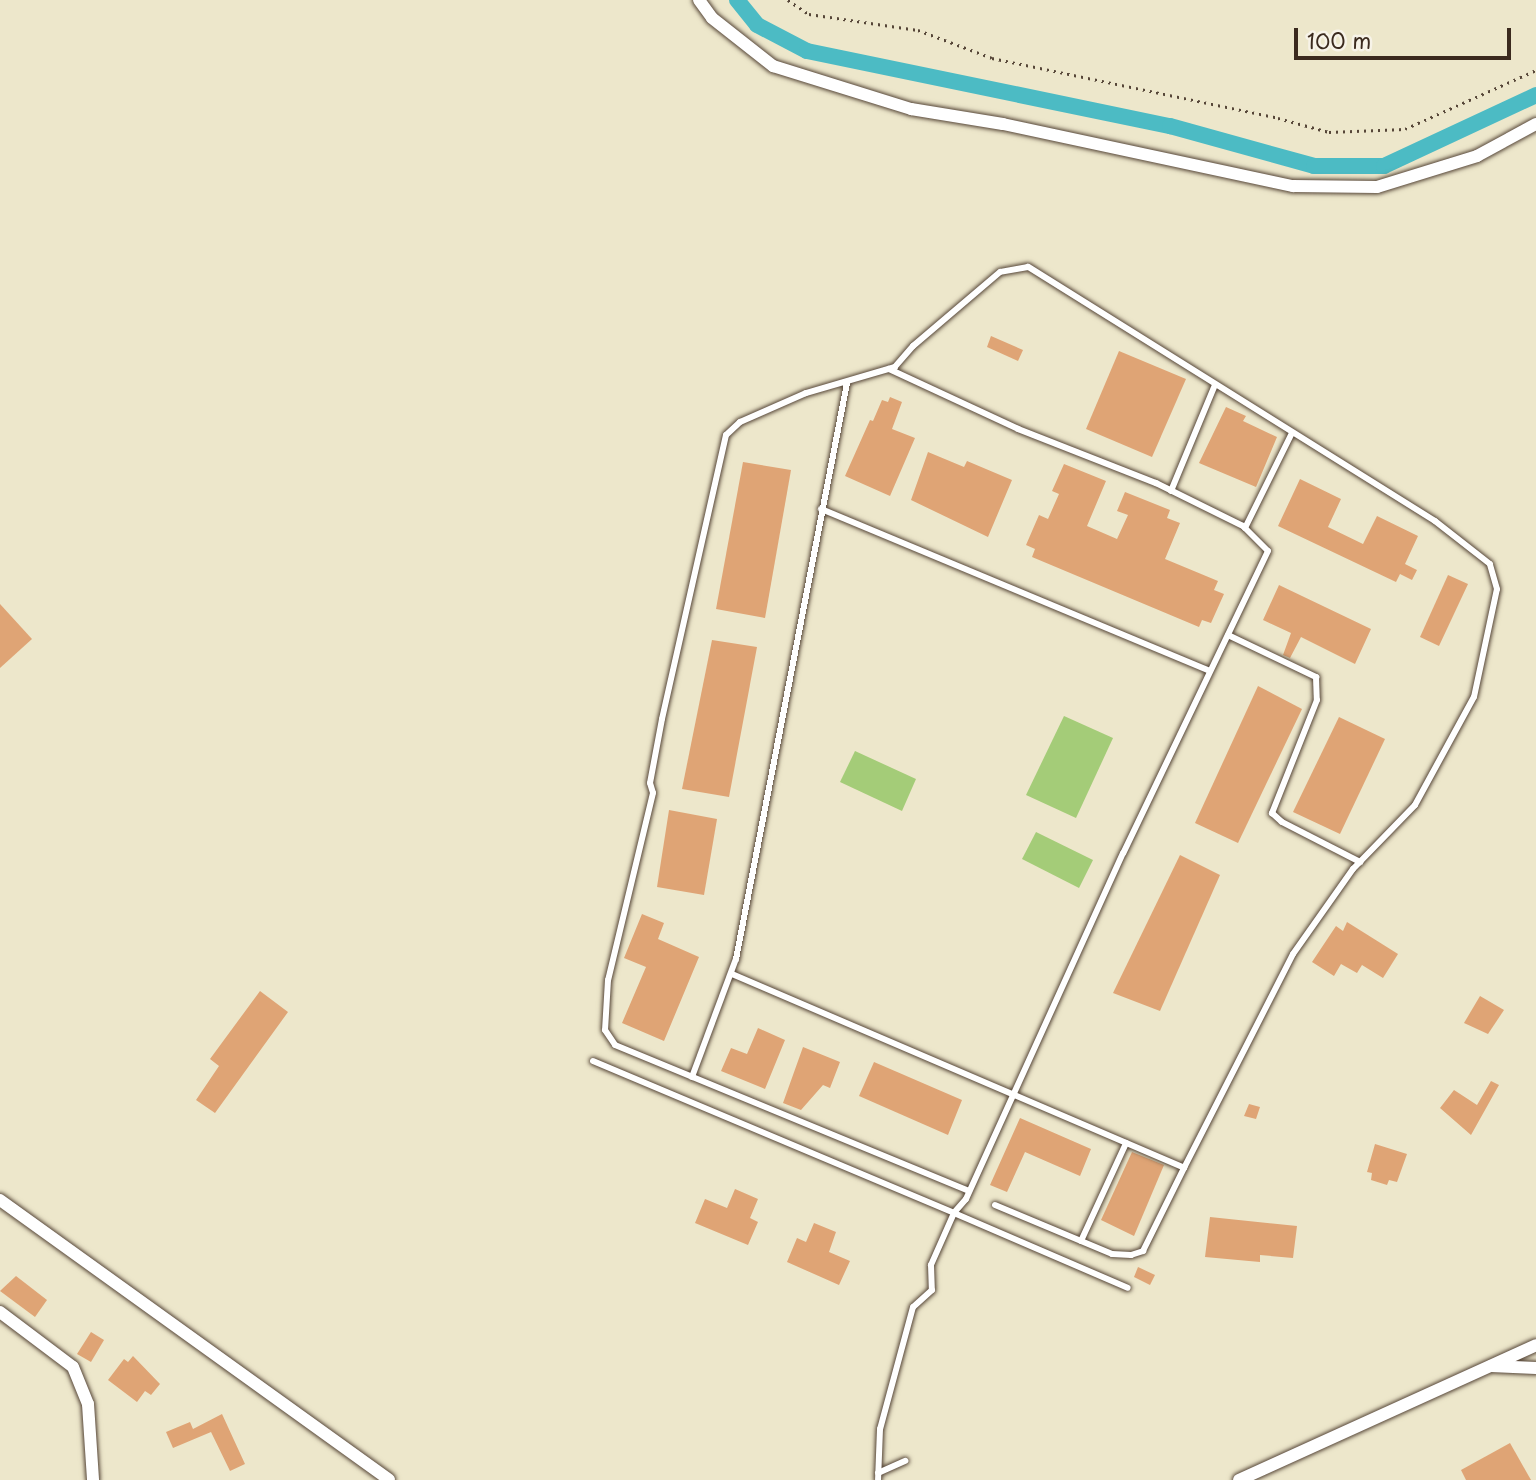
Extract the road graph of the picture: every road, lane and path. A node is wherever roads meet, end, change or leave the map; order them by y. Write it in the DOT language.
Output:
graph roads {
  1 [pos="699,0"];
  2 [pos="788,0"];
  3 [pos="1536,70"];
  4 [pos="1536,124"];
  5 [pos="889,369"];
  6 [pos="848,383"];
  7 [pos="1214,387"];
  8 [pos="1291,435"];
  9 [pos="1171,491"];
  10 [pos="821,509"];
  11 [pos="1245,528"];
  12 [pos="1228,635"];
  13 [pos="1210,671"];
  14 [pos="1360,862"];
  15 [pos="732,974"];
  16 [pos="593,1061"];
  17 [pos="692,1077"];
  18 [pos="1013,1095"];
  19 [pos="1126,1143"];
  20 [pos="1184,1168"];
  21 [pos="970,1191"];
  22 [pos="0,1200"];
  23 [pos="995,1205"];
  24 [pos="954,1213"];
  25 [pos="1081,1241"];
  26 [pos="1128,1288"];
  27 [pos="0,1312"];
  28 [pos="1536,1345"];
  29 [pos="1489,1366"];
  30 [pos="1536,1368"];
  31 [pos="905,1461"];
  32 [pos="878,1476"];
  33 [pos="93,1480"];
  34 [pos="389,1480"];
  35 [pos="1239,1480"];
  1 -- 4 [label="street"];
  2 -- 3 [label="path"];
  5 -- 6 [label="lane"];
  5 -- 7 [label="lane"];
  5 -- 9 [label="lane"];
  6 -- 10 [label="lane"];
  6 -- 17 [label="lane"];
  7 -- 8 [label="lane"];
  7 -- 9 [label="lane"];
  8 -- 11 [label="lane"];
  8 -- 14 [label="lane"];
  9 -- 11 [label="lane"];
  10 -- 13 [label="lane"];
  10 -- 15 [label="lane"];
  11 -- 12 [label="lane"];
  12 -- 13 [label="lane"];
  12 -- 14 [label="lane"];
  13 -- 18 [label="lane"];
  14 -- 20 [label="lane"];
  15 -- 17 [label="lane"];
  15 -- 18 [label="lane"];
  16 -- 24 [label="lane"];
  17 -- 21 [label="lane"];
  18 -- 19 [label="lane"];
  18 -- 21 [label="lane"];
  19 -- 20 [label="lane"];
  19 -- 25 [label="lane"];
  20 -- 25 [label="lane"];
  21 -- 24 [label="lane"];
  22 -- 34 [label="street"];
  23 -- 25 [label="lane"];
  24 -- 26 [label="lane"];
  24 -- 32 [label="lane"];
  27 -- 33 [label="street"];
  28 -- 29 [label="street"];
  29 -- 30 [label="street"];
  29 -- 35 [label="street"];
  31 -- 32 [label="lane"];
}
